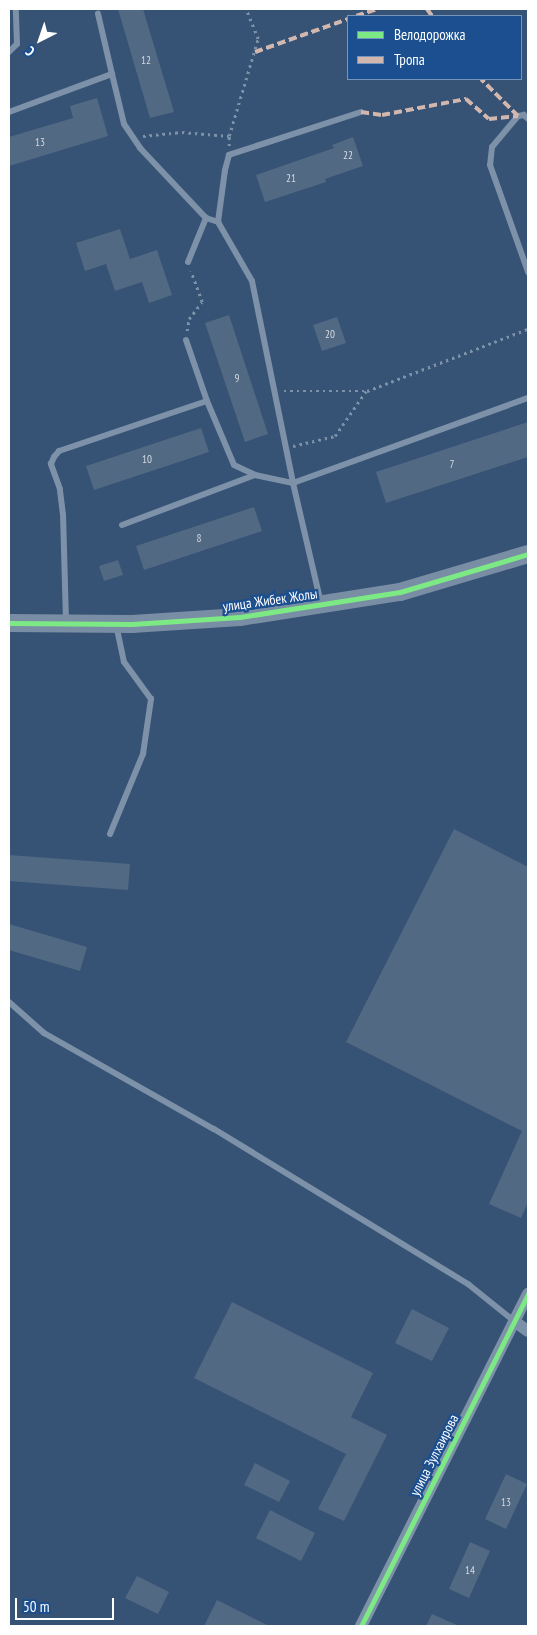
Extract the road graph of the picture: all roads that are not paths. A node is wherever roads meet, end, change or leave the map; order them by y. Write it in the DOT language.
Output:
graph roads {
  1 [pos="16,9"];
  2 [pos="98,14"];
  3 [pos="9,52"];
  4 [pos="112,74"];
  5 [pos="9,112"];
  6 [pos="361,112"];
  7 [pos="528,119"];
  8 [pos="206,218"];
  9 [pos="218,222"];
  10 [pos="188,262"];
  11 [pos="528,272"];
  12 [pos="186,340"];
  13 [pos="528,398"];
  14 [pos="207,401"];
  15 [pos="255,475"];
  16 [pos="293,483"];
  17 [pos="122,525"];
  18 [pos="528,554"];
  19 [pos="322,604"];
  20 [pos="9,623"];
  21 [pos="66,623"];
  22 [pos="115,624"];
  23 [pos="110,834"];
  24 [pos="9,1002"];
  25 [pos="528,1294"];
  26 [pos="514,1321"];
  27 [pos="528,1332"];
  28 [pos="361,1626"];
  1 -- 3 [label="lane"];
  2 -- 4 [label="lane"];
  4 -- 5 [label="lane"];
  4 -- 8 [label="lane"];
  6 -- 9 [label="lane"];
  7 -- 11 [label="lane"];
  8 -- 9 [label="lane"];
  8 -- 10 [label="lane"];
  9 -- 16 [label="lane"];
  12 -- 14 [label="lane"];
  13 -- 16 [label="lane"];
  14 -- 15 [label="lane"];
  14 -- 21 [label="lane"];
  15 -- 16 [label="lane"];
  15 -- 17 [label="lane"];
  16 -- 19 [label="lane"];
  18 -- 19 [label="street, улица Жибек Жолы"];
  19 -- 22 [label="street, улица Жибек Жолы"];
  20 -- 21 [label="street, улица Жибек Жолы"];
  21 -- 22 [label="street, улица Жибек Жолы"];
  22 -- 23 [label="lane"];
  24 -- 26 [label="lane"];
  25 -- 26 [label="street, улица Зулхаирова"];
  26 -- 27 [label="street"];
  26 -- 28 [label="street, улица Зулхаирова"];
}
